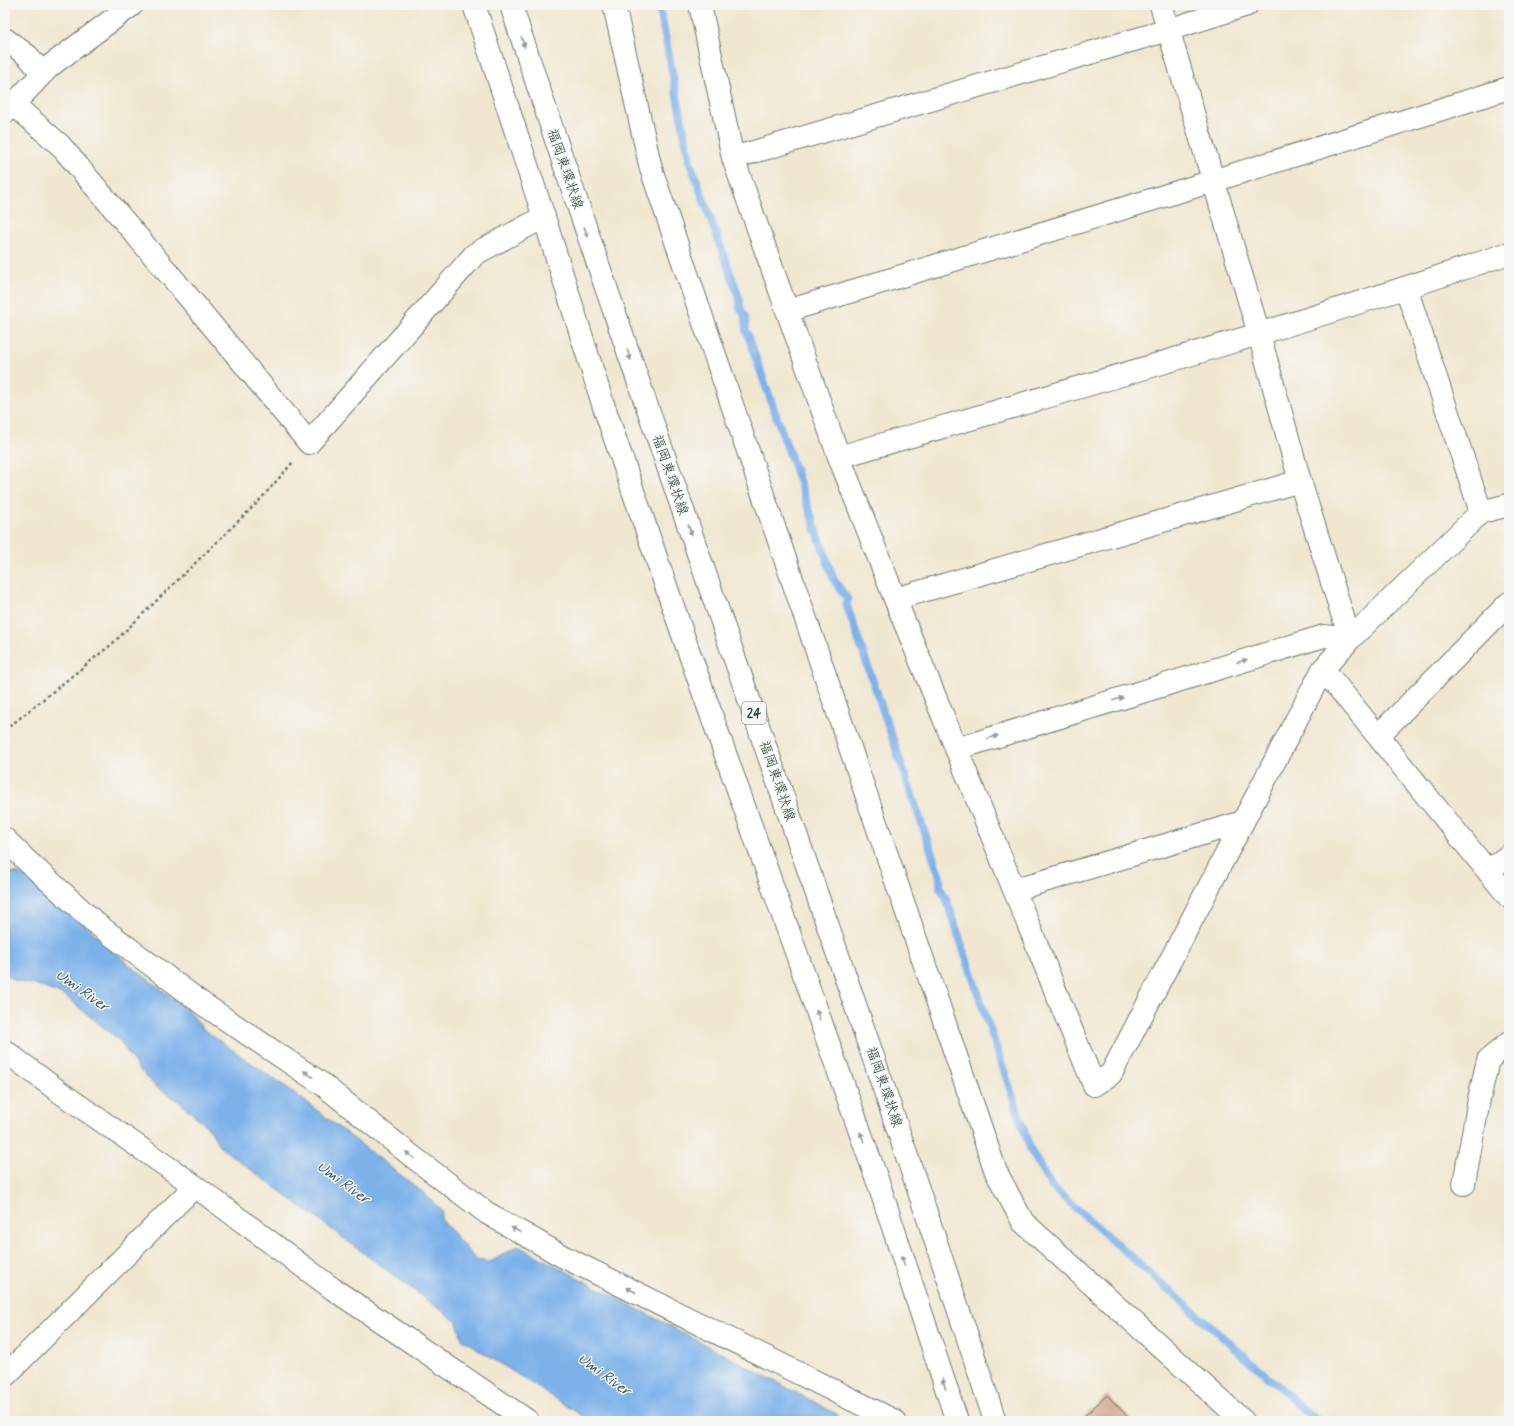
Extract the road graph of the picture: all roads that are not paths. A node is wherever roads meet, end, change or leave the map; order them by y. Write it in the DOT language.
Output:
graph roads {
  1 [pos="132,5"];
  2 [pos="474,5"];
  3 [pos="510,5"];
  4 [pos="614,5"];
  5 [pos="700,5"];
  6 [pos="1161,5"];
  7 [pos="1248,5"];
  8 [pos="1168,30"];
  9 [pos="5,39"];
  10 [pos="42,73"];
  11 [pos="1509,88"];
  12 [pos="9,108"];
  13 [pos="733,158"];
  14 [pos="1213,181"];
  15 [pos="544,217"];
  16 [pos="1509,253"];
  17 [pos="1406,288"];
  18 [pos="787,311"];
  19 [pos="1259,334"];
  20 [pos="839,457"];
  21 [pos="1300,481"];
  22 [pos="1509,505"];
  23 [pos="1481,512"];
  24 [pos="895,598"];
  25 [pos="1509,603"];
  26 [pos="1350,639"];
  27 [pos="1323,669"];
  28 [pos="1378,736"];
  29 [pos="956,748"];
  30 [pos="1243,822"];
  31 [pos="5,839"];
  32 [pos="1509,855"];
  33 [pos="1488,872"];
  34 [pos="1014,890"];
  35 [pos="1509,897"];
  36 [pos="1509,1043"];
  37 [pos="5,1051"];
  38 [pos="1464,1184"];
  39 [pos="195,1186"];
  40 [pos="5,1376"];
  41 [pos="528,1421"];
  42 [pos="895,1421"];
  43 [pos="957,1421"];
  44 [pos="995,1421"];
  45 [pos="1243,1421"];
  1 -- 10 [label="street"];
  2 -- 15 [label="street"];
  3 -- 44 [label="street, 福岡東環状線 / 24, one-way"];
  4 -- 45 [label="street"];
  5 -- 13 [label="street"];
  6 -- 8 [label="street"];
  7 -- 8 [label="street"];
  8 -- 13 [label="street"];
  8 -- 14 [label="street"];
  9 -- 10 [label="street"];
  10 -- 12 [label="street"];
  11 -- 14 [label="street"];
  12 -- 15 [label="street"];
  13 -- 18 [label="street"];
  14 -- 18 [label="street"];
  14 -- 19 [label="street"];
  43 -- 15 [label="street, one-way"];
  16 -- 17 [label="street"];
  17 -- 19 [label="street"];
  17 -- 23 [label="street"];
  18 -- 20 [label="street"];
  19 -- 20 [label="street"];
  19 -- 21 [label="street"];
  20 -- 24 [label="street"];
  21 -- 24 [label="street"];
  21 -- 26 [label="street"];
  22 -- 23 [label="street"];
  23 -- 26 [label="street"];
  24 -- 29 [label="street"];
  25 -- 28 [label="street"];
  26 -- 27 [label="street"];
  29 -- 26 [label="street, one-way"];
  27 -- 28 [label="street"];
  27 -- 30 [label="street"];
  28 -- 33 [label="street"];
  29 -- 34 [label="street"];
  30 -- 34 [label="street"];
  30 -- 34 [label="street"];
  42 -- 31 [label="street, one-way"];
  32 -- 33 [label="street"];
  33 -- 35 [label="street"];
  36 -- 38 [label="street"];
  37 -- 39 [label="street"];
  39 -- 40 [label="street"];
  39 -- 41 [label="street"];
}
